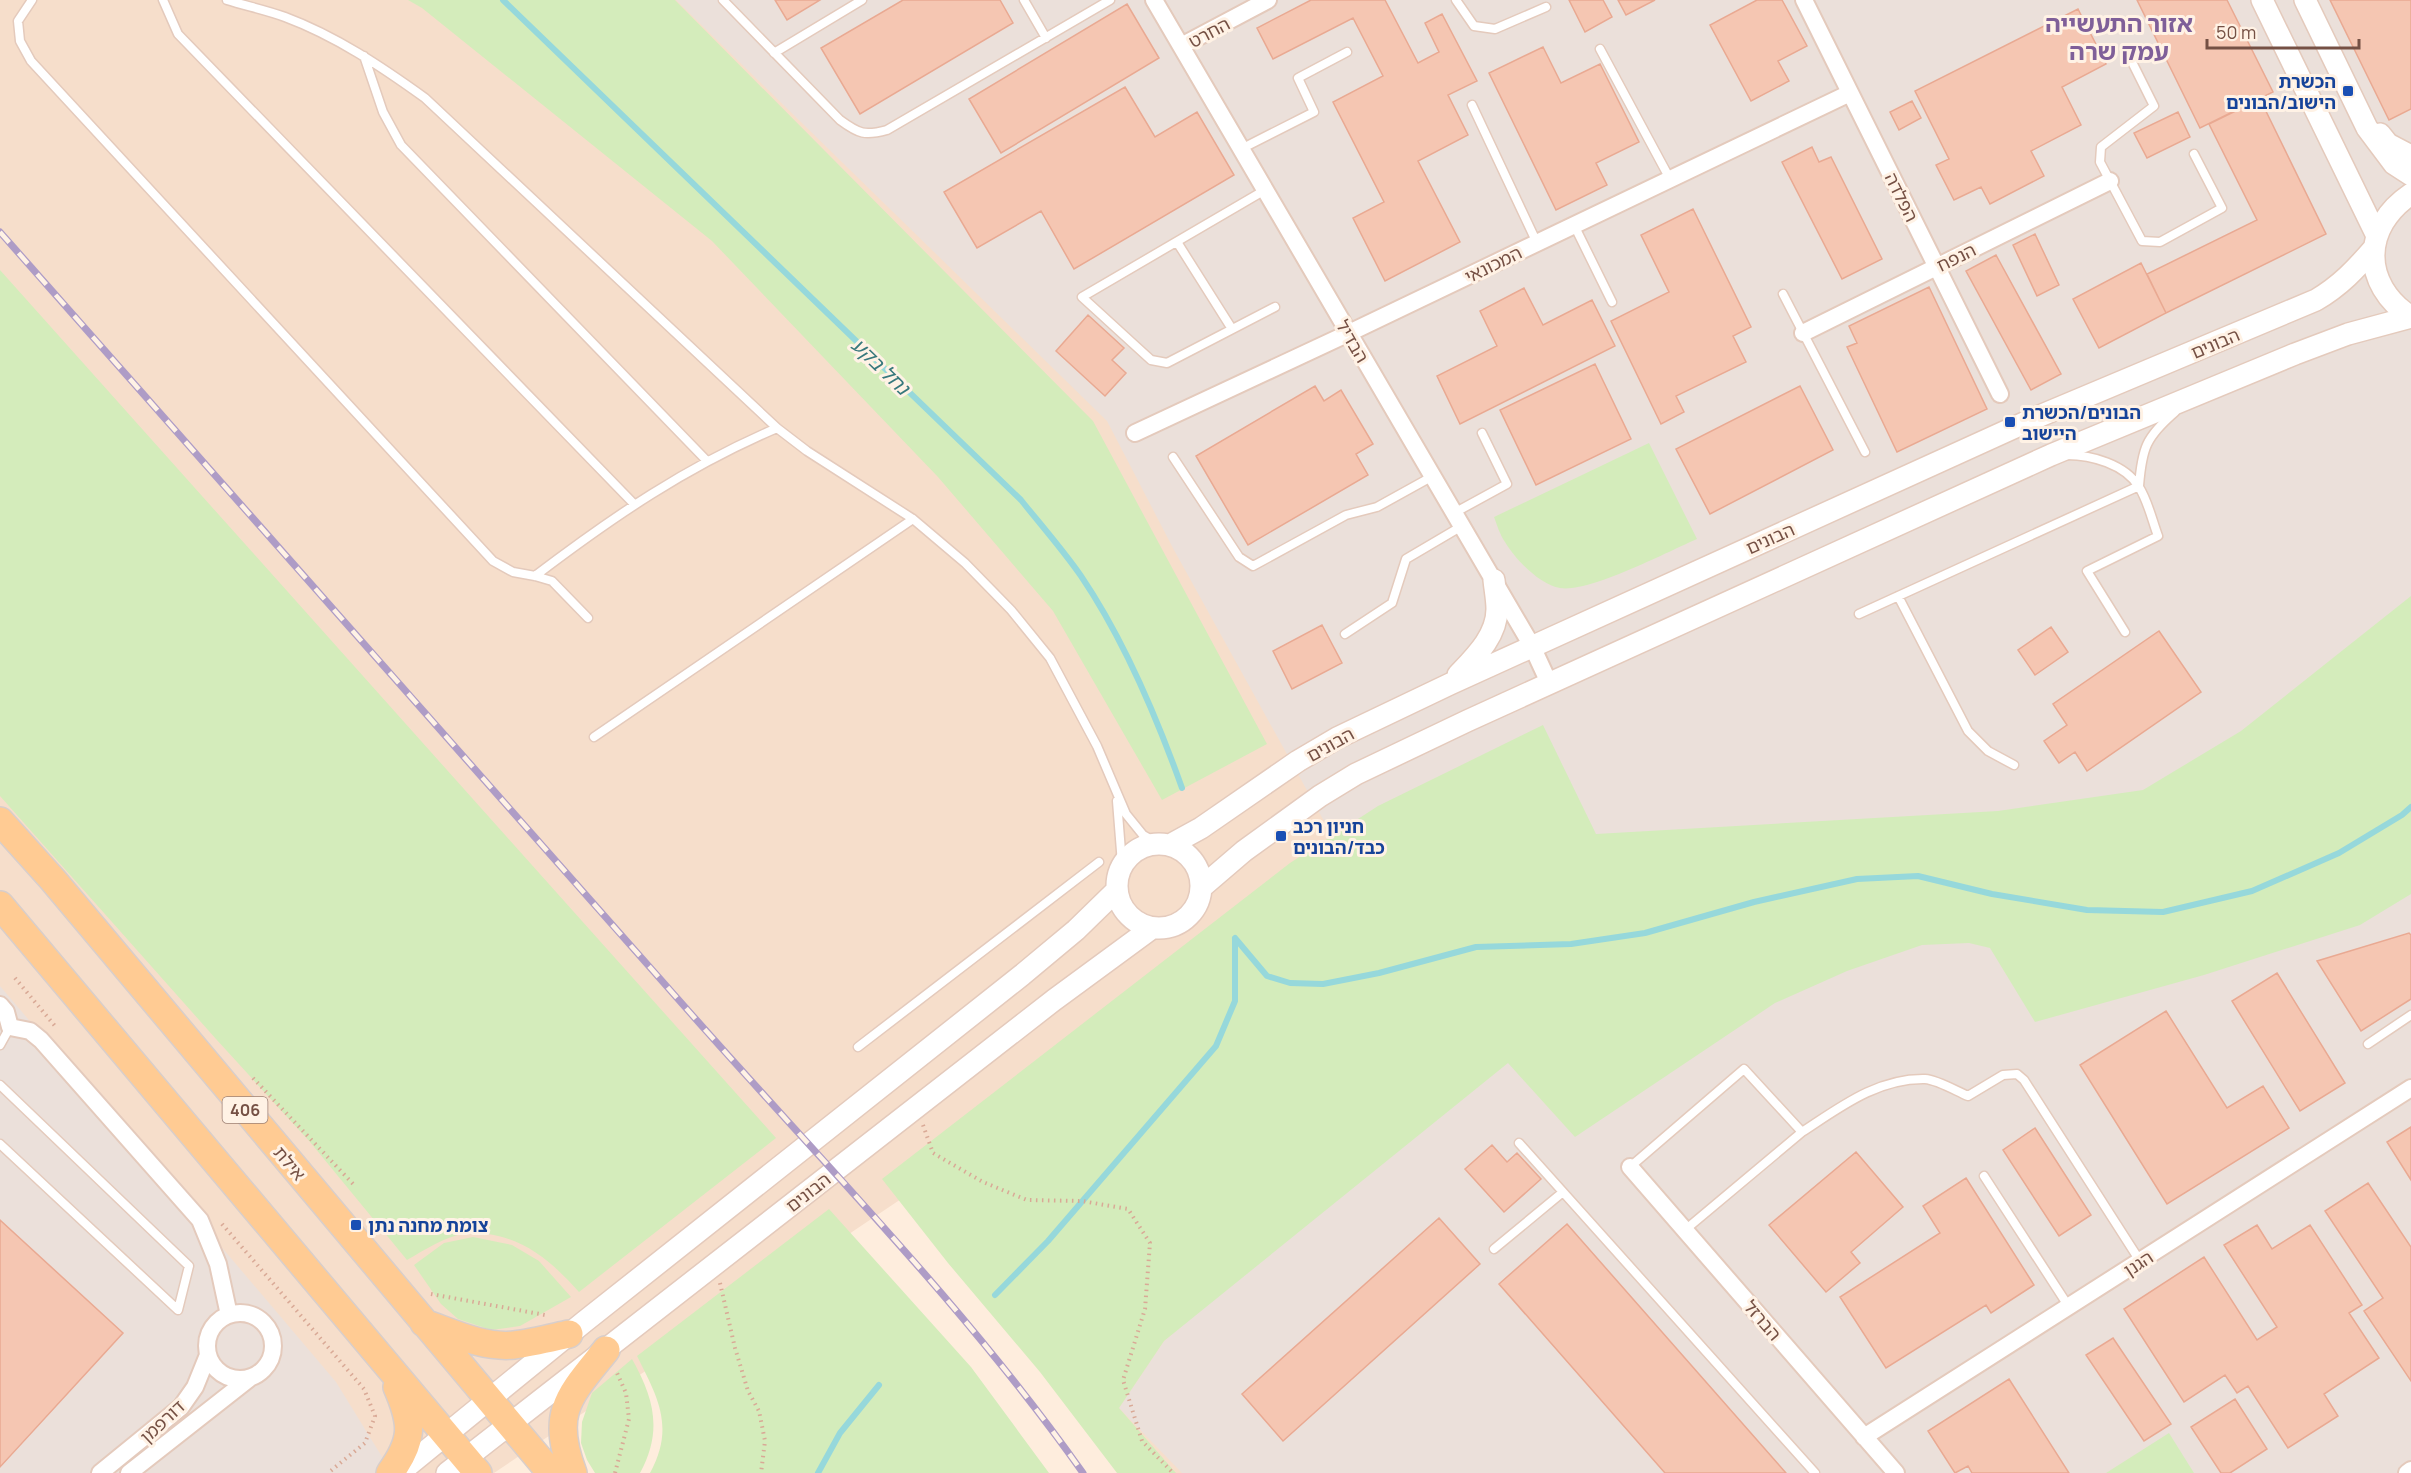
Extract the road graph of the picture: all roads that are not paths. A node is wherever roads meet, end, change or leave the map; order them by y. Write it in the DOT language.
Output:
graph roads {
  1 [pos="32,0"];
  2 [pos="162,0"];
  3 [pos="227,0"];
  4 [pos="723,0"];
  5 [pos="862,0"];
  6 [pos="1024,0"];
  7 [pos="1110,0"];
  8 [pos="1154,0"];
  9 [pos="1268,0"];
  10 [pos="1456,0"];
  11 [pos="1803,0"];
  12 [pos="2262,0"];
  13 [pos="2305,0"];
  14 [pos="1546,7"];
  15 [pos="1046,38"];
  16 [pos="1181,46"];
  17 [pos="1600,49"];
  18 [pos="1347,52"];
  19 [pos="774,53"];
  20 [pos="364,56"];
  21 [pos="2129,56"];
  22 [pos="1850,93"];
  23 [pos="1472,105"];
  24 [pos="2358,109"];
  25 [pos="1241,149"];
  26 [pos="2194,154"];
  27 [pos="2411,156"];
  28 [pos="2411,175"];
  29 [pos="1670,179"];
  30 [pos="2110,181"];
  31 [pos="1265,190"];
  32 [pos="2411,194"];
  33 [pos="1574,225"];
  34 [pos="1177,242"];
  35 [pos="2375,242"];
  36 [pos="1537,243"];
  37 [pos="1936,267"];
  38 [pos="1783,294"];
  39 [pos="1612,302"];
  40 [pos="1275,307"];
  41 [pos="2411,317"];
  42 [pos="1232,330"];
  43 [pos="1349,333"];
  44 [pos="1803,333"];
  45 [pos="2000,394"];
  46 [pos="2194,395"];
  47 [pos="777,428"];
  48 [pos="1482,432"];
  49 [pos="1135,433"];
  50 [pos="1865,452"];
  51 [pos="2051,455"];
  52 [pos="1173,457"];
  53 [pos="707,460"];
  54 [pos="1432,476"];
  55 [pos="2139,486"];
  56 [pos="634,504"];
  57 [pos="913,519"];
  58 [pos="1458,520"];
  59 [pos="535,576"];
  60 [pos="1494,580"];
  61 [pos="1898,596"];
  62 [pos="1858,614"];
  63 [pos="588,618"];
  64 [pos="2125,632"];
  65 [pos="1345,634"];
  66 [pos="1532,646"];
  67 [pos="1550,683"];
  68 [pos="1450,684"];
  69 [pos="594,737"];
  70 [pos="2014,765"];
  71 [pos="1115,789"];
  72 [pos="0,821"];
  73 [pos="1163,844"];
  74 [pos="1099,862"];
  75 [pos="1122,864"];
  76 [pos="1202,887"];
  77 [pos="1117,890"];
  78 [pos="0,904"];
  79 [pos="1152,927"];
  80 [pos="0,1005"];
  81 [pos="2411,1015"];
  82 [pos="10,1027"];
  83 [pos="2368,1044"];
  84 [pos="0,1045"];
  85 [pos="858,1047"];
  86 [pos="0,1085"];
  87 [pos="2411,1088"];
  88 [pos="1802,1132"];
  89 [pos="1519,1143"];
  90 [pos="0,1144"];
  91 [pos="1630,1167"];
  92 [pos="1984,1176"];
  93 [pos="1563,1192"];
  94 [pos="1685,1230"];
  95 [pos="1494,1250"];
  96 [pos="2140,1261"];
  97 [pos="2069,1307"];
  98 [pos="229,1315"];
  99 [pos="424,1323"];
  100 [pos="576,1328"];
  101 [pos="606,1350"];
  102 [pos="208,1355"];
  103 [pos="390,1369"];
  104 [pos="250,1378"];
  105 [pos="488,1401"];
  106 [pos="508,1425"];
  107 [pos="445,1436"];
  108 [pos="1864,1437"];
  109 [pos="464,1468"];
  110 [pos="2411,1470"];
  111 [pos="100,1473"];
  112 [pos="129,1473"];
  113 [pos="390,1473"];
  114 [pos="399,1473"];
  115 [pos="551,1473"];
  116 [pos="573,1473"];
  117 [pos="1815,1473"];
  118 [pos="1896,1473"];
  119 [pos="2407,1473"];
  1 -- 59 [label="lane"];
  2 -- 56 [label="lane"];
  3 -- 20 [label="lane"];
  4 -- 19 [label="lane"];
  5 -- 19 [label="lane"];
  6 -- 15 [label="lane"];
  7 -- 15 [label="lane"];
  8 -- 16 [label="street, הבדיל"];
  9 -- 16 [label="street, החרט"];
  10 -- 14 [label="lane"];
  11 -- 22 [label="street, הפלדה"];
  12 -- 35 [label="street"];
  13 -- 24 [label="street"];
  15 -- 19 [label="lane"];
  16 -- 25 [label="street, הבדיל"];
  17 -- 29 [label="lane"];
  18 -- 25 [label="lane"];
  20 -- 47 [label="lane"];
  20 -- 53 [label="lane"];
  21 -- 30 [label="lane"];
  22 -- 29 [label="street, המכונאי"];
  22 -- 37 [label="street, הפלדה"];
  23 -- 36 [label="lane"];
  24 -- 27 [label="street"];
  24 -- 28 [label="street"];
  25 -- 31 [label="street, הבדיל"];
  26 -- 30 [label="lane"];
  29 -- 33 [label="street, המכונאי"];
  30 -- 37 [label="street, הנפח"];
  31 -- 34 [label="lane"];
  31 -- 43 [label="street, הבדיל"];
  32 -- 35 [label="street, הבונים"];
  33 -- 36 [label="street, המכונאי"];
  33 -- 39 [label="lane"];
  34 -- 42 [label="lane"];
  34 -- 42 [label="lane"];
  35 -- 41 [label="street"];
  35 -- 66 [label="street, הבונים"];
  36 -- 43 [label="street, המכונאי"];
  37 -- 44 [label="street, הנפח"];
  37 -- 45 [label="street, הפלדה"];
  38 -- 44 [label="lane"];
  40 -- 42 [label="lane"];
  41 -- 46 [label="street"];
  43 -- 49 [label="street, המכונאי"];
  43 -- 54 [label="street, הבדיל"];
  44 -- 50 [label="lane"];
  46 -- 51 [label="street"];
  46 -- 55 [label="lane"];
  47 -- 53 [label="lane"];
  47 -- 57 [label="lane"];
  48 -- 58 [label="lane"];
  51 -- 55 [label="lane"];
  51 -- 67 [label="street"];
  52 -- 54 [label="lane"];
  53 -- 56 [label="lane"];
  54 -- 58 [label="street, הבדיל"];
  55 -- 61 [label="lane"];
  55 -- 64 [label="lane"];
  56 -- 59 [label="lane"];
  57 -- 69 [label="lane"];
  57 -- 71 [label="lane"];
  58 -- 60 [label="street, הבדיל"];
  58 -- 65 [label="lane"];
  59 -- 63 [label="lane"];
  60 -- 66 [label="street, הבדיל"];
  60 -- 68 [label="street"];
  61 -- 62 [label="lane"];
  61 -- 70 [label="lane"];
  66 -- 67 [label="street, הבדיל"];
  66 -- 68 [label="street, הבונים"];
  67 -- 76 [label="street"];
  68 -- 73 [label="street, הבונים"];
  71 -- 73 [label="lane"];
  71 -- 75 [label="lane"];
  72 -- 99 [label="main road, אילת / 406"];
  73 -- 75 [label="street"];
  73 -- 76 [label="street"];
  74 -- 85 [label="lane"];
  75 -- 77 [label="street"];
  76 -- 79 [label="street"];
  77 -- 79 [label="street"];
  77 -- 100 [label="street, הבונים"];
  78 -- 103 [label="main road"];
  79 -- 101 [label="street, הבונים"];
  80 -- 82 [label="street"];
  81 -- 83 [label="lane"];
  82 -- 84 [label="lane"];
  82 -- 98 [label="street"];
  86 -- 90 [label="lane"];
  87 -- 96 [label="street, הגנן"];
  88 -- 91 [label="lane"];
  88 -- 94 [label="lane"];
  88 -- 96 [label="lane"];
  89 -- 93 [label="lane"];
  91 -- 94 [label="street, הברזל"];
  92 -- 97 [label="lane"];
  93 -- 95 [label="lane"];
  93 -- 117 [label="lane"];
  94 -- 108 [label="street, הברזל"];
  96 -- 97 [label="street, הגנן"];
  97 -- 108 [label="street, הגנן"];
  98 -- 102 [label="street"];
  98 -- 104 [label="street"];
  99 -- 100 [label="main road"];
  99 -- 105 [label="main road, אילת / 406"];
  100 -- 105 [label="street, הבונים"];
  101 -- 106 [label="street, הבונים"];
  101 -- 116 [label="main road"];
  102 -- 104 [label="street"];
  102 -- 111 [label="street, דורפמן"];
  103 -- 107 [label="main road"];
  103 -- 113 [label="main road"];
  104 -- 112 [label="street, דורפמן"];
  105 -- 106 [label="main road, אילת / 406"];
  105 -- 107 [label="street, הבונים"];
  106 -- 109 [label="street, הבונים"];
  106 -- 115 [label="main road, 406"];
  107 -- 109 [label="main road"];
  107 -- 114 [label="street, הבונים"];
  108 -- 118 [label="street, הברזל"];
  110 -- 119 [label="street"];
}
